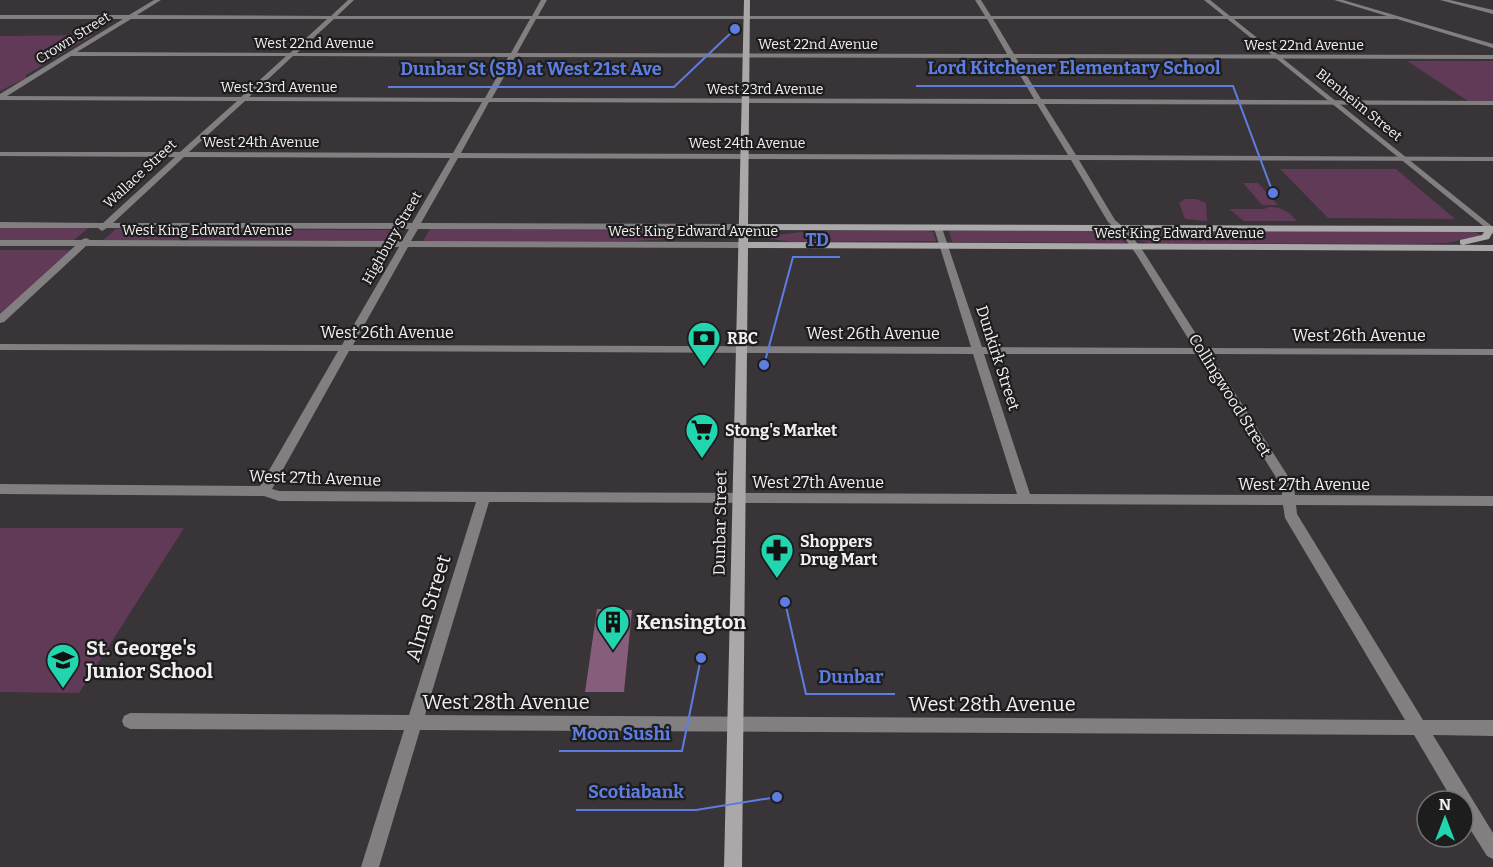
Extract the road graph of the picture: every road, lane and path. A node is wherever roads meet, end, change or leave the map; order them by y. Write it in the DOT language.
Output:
graph roads {
  1 [pos="158,0"];
  2 [pos="351,0"];
  3 [pos="544,0"];
  4 [pos="747,0"];
  5 [pos="978,0"];
  6 [pos="1207,0"];
  7 [pos="1338,0"];
  8 [pos="1431,0"];
  9 [pos="1444,0"];
  10 [pos="1493,12"];
  11 [pos="0,17"];
  12 [pos="130,17"];
  13 [pos="332,18"];
  14 [pos="534,18"];
  15 [pos="747,18"];
  16 [pos="1394,18"];
  17 [pos="989,19"];
  18 [pos="1232,19"];
  19 [pos="1493,46"];
  20 [pos="71,54"];
  21 [pos="291,55"];
  22 [pos="513,55"];
  23 [pos="745,56"];
  24 [pos="1011,56"];
  25 [pos="1278,57"];
  26 [pos="1493,57"];
  27 [pos="0,98"];
  28 [pos="242,99"];
  29 [pos="488,100"];
  30 [pos="745,100"];
  31 [pos="1039,101"];
  32 [pos="1335,102"];
  33 [pos="1493,103"];
  34 [pos="0,154"];
  35 [pos="181,155"];
  36 [pos="456,156"];
  37 [pos="744,156"];
  38 [pos="1073,157"];
  39 [pos="1404,159"];
  40 [pos="1493,159"];
  41 [pos="0,225"];
  42 [pos="104,225"];
  43 [pos="416,226"];
  44 [pos="743,227"];
  45 [pos="807,227"];
  46 [pos="938,228"];
  47 [pos="1116,228"];
  48 [pos="1492,229"];
  49 [pos="0,243"];
  50 [pos="85,243"];
  51 [pos="406,244"];
  52 [pos="647,244"];
  53 [pos="742,245"];
  54 [pos="1135,245"];
  55 [pos="944,246"];
  56 [pos="1418,247"];
  57 [pos="1493,248"];
  58 [pos="0,320"];
  59 [pos="0,347"];
  60 [pos="345,348"];
  61 [pos="741,349"];
  62 [pos="977,350"];
  63 [pos="1203,352"];
  64 [pos="1493,352"];
  65 [pos="0,489"];
  66 [pos="264,491"];
  67 [pos="484,498"];
  68 [pos="739,499"];
  69 [pos="1025,500"];
  70 [pos="1289,500"];
  71 [pos="1493,501"];
  72 [pos="130,721"];
  73 [pos="416,723"];
  74 [pos="734,725"];
  75 [pos="1417,727"];
  76 [pos="1493,728"];
  77 [pos="1456,789"];
  78 [pos="1475,821"];
  79 [pos="1493,850"];
  80 [pos="370,867"];
  81 [pos="733,867"];
  1 -- 12 [label="street, Crown Street"];
  2 -- 13 [label="street, Wallace Street"];
  3 -- 14 [label="street, Highbury Street"];
  4 -- 15 [label="main road, Dunbar Street"];
  5 -- 17 [label="street, Collingwood Street"];
  6 -- 18 [label="street, Blenheim Street"];
  7 -- 16 [label="street"];
  8 -- 9 [label="street"];
  9 -- 10 [label="street"];
  11 -- 12 [label="street"];
  12 -- 13 [label="street"];
  12 -- 20 [label="street, Crown Street"];
  13 -- 14 [label="street"];
  13 -- 21 [label="street, Wallace Street"];
  14 -- 15 [label="street"];
  14 -- 22 [label="street, Highbury Street"];
  15 -- 17 [label="street"];
  15 -- 23 [label="main road, Dunbar Street"];
  16 -- 18 [label="street"];
  16 -- 19 [label="street"];
  17 -- 18 [label="street"];
  17 -- 24 [label="street, Collingwood Street"];
  18 -- 25 [label="street, Blenheim Street"];
  20 -- 21 [label="street, West 22nd Avenue"];
  20 -- 27 [label="street, Crown Street"];
  21 -- 22 [label="street, West 22nd Avenue"];
  21 -- 28 [label="street, Wallace Street"];
  22 -- 23 [label="street, West 22nd Avenue"];
  22 -- 29 [label="street, Highbury Street"];
  23 -- 24 [label="street, West 22nd Avenue"];
  23 -- 30 [label="main road, Dunbar Street"];
  24 -- 25 [label="street, West 22nd Avenue"];
  24 -- 31 [label="street, Collingwood Street"];
  25 -- 26 [label="street, West 22nd Avenue"];
  25 -- 32 [label="street, Blenheim Street"];
  27 -- 28 [label="street, West 23rd Avenue"];
  28 -- 29 [label="street, West 23rd Avenue"];
  28 -- 35 [label="street, Wallace Street"];
  29 -- 30 [label="street, West 23rd Avenue"];
  29 -- 36 [label="street, Highbury Street"];
  30 -- 31 [label="street, West 23rd Avenue"];
  30 -- 37 [label="main road, Dunbar Street"];
  31 -- 32 [label="street, West 23rd Avenue"];
  31 -- 38 [label="street, Collingwood Street"];
  32 -- 33 [label="street, West 23rd Avenue"];
  32 -- 39 [label="street, Blenheim Street"];
  34 -- 35 [label="street, West 24th Avenue"];
  35 -- 36 [label="street, West 24th Avenue"];
  35 -- 42 [label="street, Wallace Street"];
  36 -- 37 [label="street, West 24th Avenue"];
  36 -- 43 [label="street, Highbury Street"];
  37 -- 38 [label="street, West 24th Avenue"];
  37 -- 44 [label="main road, Dunbar Street"];
  38 -- 39 [label="street, West 24th Avenue"];
  38 -- 47 [label="street, Collingwood Street"];
  39 -- 40 [label="street, West 24th Avenue"];
  39 -- 48 [label="street, Blenheim Street"];
  41 -- 42 [label="street, West King Edward Avenue"];
  42 -- 43 [label="street, West King Edward Avenue"];
  42 -- 50 [label="street, Wallace Street"];
  43 -- 44 [label="street, West King Edward Avenue"];
  43 -- 51 [label="street, Highbury Street"];
  44 -- 45 [label="main road, West King Edward Avenue"];
  44 -- 52 [label="street"];
  44 -- 53 [label="main road, Dunbar Street"];
  45 -- 46 [label="main road, West King Edward Avenue"];
  45 -- 53 [label="main road"];
  46 -- 47 [label="main road, West King Edward Avenue"];
  46 -- 55 [label="street, Dunkirk Street"];
  47 -- 48 [label="main road, West King Edward Avenue"];
  47 -- 54 [label="street, Collingwood Street"];
  48 -- 56 [label="main road"];
  49 -- 50 [label="street, West King Edward Avenue"];
  50 -- 51 [label="street, West King Edward Avenue"];
  50 -- 58 [label="street, Wallace Street"];
  51 -- 52 [label="street, West King Edward Avenue"];
  51 -- 60 [label="street, Highbury Street"];
  52 -- 53 [label="street, West King Edward Avenue"];
  53 -- 55 [label="main road, West King Edward Avenue"];
  53 -- 61 [label="main road, Dunbar Street"];
  54 -- 55 [label="main road, West King Edward Avenue"];
  54 -- 56 [label="main road, West King Edward Avenue"];
  54 -- 63 [label="street, Collingwood Street"];
  55 -- 62 [label="street, Dunkirk Street"];
  56 -- 57 [label="main road, West King Edward Avenue"];
  59 -- 60 [label="street, West 26th Avenue"];
  60 -- 61 [label="street, West 26th Avenue"];
  60 -- 66 [label="street, Highbury Street"];
  61 -- 62 [label="street, West 26th Avenue"];
  61 -- 68 [label="main road, Dunbar Street"];
  62 -- 63 [label="street, West 26th Avenue"];
  62 -- 69 [label="street, Dunkirk Street"];
  63 -- 64 [label="street, West 26th Avenue"];
  63 -- 70 [label="street, Collingwood Street"];
  65 -- 66 [label="street, West 27th Avenue"];
  66 -- 67 [label="street, West 27th Avenue"];
  67 -- 68 [label="street, West 27th Avenue"];
  67 -- 73 [label="street, Alma Street"];
  68 -- 69 [label="street, West 27th Avenue"];
  68 -- 74 [label="main road, Dunbar Street"];
  69 -- 70 [label="street, West 27th Avenue"];
  70 -- 71 [label="street, West 27th Avenue"];
  70 -- 75 [label="street, Collingwood Street"];
  72 -- 73 [label="street, West 28th Avenue"];
  73 -- 74 [label="street, West 28th Avenue"];
  73 -- 80 [label="street, Alma Street"];
  74 -- 75 [label="street, West 28th Avenue"];
  74 -- 81 [label="main road, Dunbar Street"];
  75 -- 76 [label="street, West 28th Avenue"];
  75 -- 77 [label="street, Collingwood Street"];
  78 -- 79 [label="street, Collingwood Street"];
}
